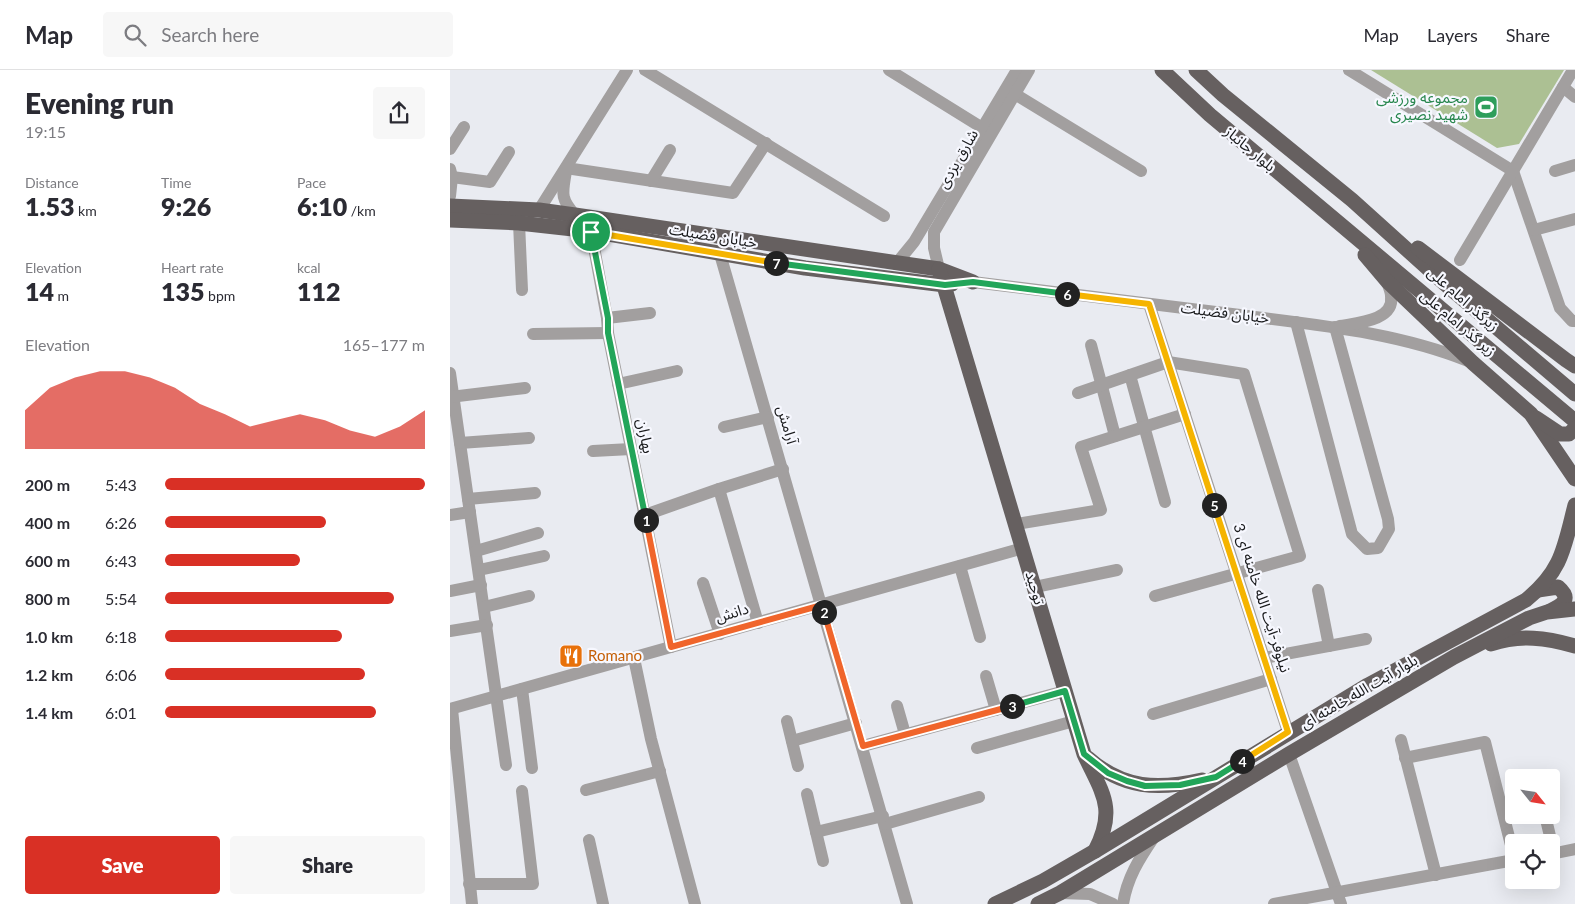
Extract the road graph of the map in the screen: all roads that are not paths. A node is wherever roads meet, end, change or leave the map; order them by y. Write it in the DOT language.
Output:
graph roads {
  1 [pos="627,70"];
  2 [pos="645,70"];
  3 [pos="889,70"];
  4 [pos="1017,70"];
  5 [pos="1029,70"];
  6 [pos="1162,70"];
  7 [pos="1196,70"];
  8 [pos="1349,70"];
  9 [pos="1573,70"];
  10 [pos="1563,87"];
  11 [pos="1015,94"];
  12 [pos="1575,97"];
  13 [pos="464,127"];
  14 [pos="987,131"];
  15 [pos="766,143"];
  16 [pos="450,149"];
  17 [pos="670,150"];
  18 [pos="509,152"];
  19 [pos="1575,165"];
  20 [pos="566,168"];
  21 [pos="1140,171"];
  22 [pos="1513,171"];
  23 [pos="1555,171"];
  24 [pos="451,173"];
  25 [pos="651,181"];
  26 [pos="450,196"];
  27 [pos="1352,200"];
  28 [pos="450,206"];
  29 [pos="539,210"];
  30 [pos="574,215"];
  31 [pos="884,216"];
  32 [pos="1575,219"];
  33 [pos="450,220"];
  34 [pos="519,223"];
  35 [pos="1341,225"];
  36 [pos="1534,230"];
  37 [pos="591,232"];
  38 [pos="918,236"];
  39 [pos="934,244"];
  40 [pos="720,254"];
  41 [pos="1460,260"];
  42 [pos="896,264"];
  43 [pos="939,269"];
  44 [pos="1387,281"];
  45 [pos="973,282"];
  46 [pos="945,285"];
  47 [pos="522,290"];
  48 [pos="1149,304"];
  49 [pos="650,313"];
  50 [pos="608,318"];
  51 [pos="1575,321"];
  52 [pos="1296,322"];
  53 [pos="1335,327"];
  54 [pos="608,333"];
  55 [pos="533,334"];
  56 [pos="1091,345"];
  57 [pos="1168,362"];
  58 [pos="1473,363"];
  59 [pos="1572,364"];
  60 [pos="677,370"];
  61 [pos="450,373"];
  62 [pos="1130,375"];
  63 [pos="618,384"];
  64 [pos="1100,385"];
  65 [pos="525,388"];
  66 [pos="1078,393"];
  67 [pos="1575,394"];
  68 [pos="452,397"];
  69 [pos="1185,414"];
  70 [pos="1531,414"];
  71 [pos="768,417"];
  72 [pos="724,427"];
  73 [pos="1146,427"];
  74 [pos="1574,427"];
  75 [pos="1116,436"];
  76 [pos="456,438"];
  77 [pos="529,438"];
  78 [pos="631,449"];
  79 [pos="593,451"];
  80 [pos="783,469"];
  81 [pos="1575,474"];
  82 [pos="1574,479"];
  83 [pos="719,489"];
  84 [pos="535,493"];
  85 [pos="468,499"];
  86 [pos="1165,502"];
  87 [pos="1575,506"];
  88 [pos="470,512"];
  89 [pos="450,515"];
  90 [pos="645,515"];
  91 [pos="1016,524"];
  92 [pos="538,533"];
  93 [pos="1023,548"];
  94 [pos="476,550"];
  95 [pos="544,556"];
  96 [pos="960,566"];
  97 [pos="479,570"];
  98 [pos="1117,570"];
  99 [pos="1237,574"];
  100 [pos="703,583"];
  101 [pos="481,585"];
  102 [pos="1035,587"];
  103 [pos="1318,590"];
  104 [pos="1538,590"];
  105 [pos="450,591"];
  106 [pos="529,596"];
  107 [pos="1155,596"];
  108 [pos="822,605"];
  109 [pos="484,607"];
  110 [pos="1575,609"];
  111 [pos="1547,612"];
  112 [pos="758,623"];
  113 [pos="487,625"];
  114 [pos="450,632"];
  115 [pos="720,634"];
  116 [pos="980,637"];
  117 [pos="1366,638"];
  118 [pos="1329,646"];
  119 [pos="1575,646"];
  120 [pos="671,647"];
  121 [pos="1454,657"];
  122 [pos="634,658"];
  123 [pos="1264,658"];
  124 [pos="986,676"];
  125 [pos="1271,680"];
  126 [pos="522,689"];
  127 [pos="1065,691"];
  128 [pos="497,696"];
  129 [pos="897,706"];
  130 [pos="451,709"];
  131 [pos="996,710"];
  132 [pos="1153,714"];
  133 [pos="787,721"];
  134 [pos="1074,721"];
  135 [pos="856,723"];
  136 [pos="1288,732"];
  137 [pos="905,734"];
  138 [pos="1401,740"];
  139 [pos="792,741"];
  140 [pos="863,746"];
  141 [pos="977,748"];
  142 [pos="1084,754"];
  143 [pos="1289,754"];
  144 [pos="1405,758"];
  145 [pos="506,765"];
  146 [pos="798,766"];
  147 [pos="532,768"];
  148 [pos="660,771"];
  149 [pos="1216,777"];
  150 [pos="586,790"];
  151 [pos="522,791"];
  152 [pos="807,794"];
  153 [pos="979,797"];
  154 [pos="884,820"];
  155 [pos="816,832"];
  156 [pos="1508,834"];
  157 [pos="1154,837"];
  158 [pos="589,840"];
  159 [pos="1575,849"];
  160 [pos="1095,851"];
  161 [pos="1560,852"];
  162 [pos="822,861"];
  163 [pos="1505,861"];
  164 [pos="1436,874"];
  165 [pos="469,884"];
  166 [pos="1060,893"];
  167 [pos="1339,898"];
  168 [pos="1298,902"];
  169 [pos="472,904"];
  170 [pos="602,904"];
  171 [pos="696,904"];
  172 [pos="907,904"];
  173 [pos="995,904"];
  174 [pos="1038,904"];
  175 [pos="1113,904"];
  176 [pos="1123,904"];
  177 [pos="1274,904"];
  1 -- 20 [label="street"];
  2 -- 15 [label="street"];
  3 -- 14 [label="street"];
  4 -- 14 [label="street"];
  5 -- 11 [label="street, شارق یزدی"];
  6 -- 35 [label="main road, بلوار جانباز"];
  7 -- 27 [label="main road, بلوار جانباز"];
  8 -- 22 [label="street"];
  9 -- 10 [label="street"];
  10 -- 12 [label="street"];
  10 -- 22 [label="street"];
  11 -- 14 [label="street, شارق یزدی"];
  11 -- 21 [label="street"];
  13 -- 16 [label="street"];
  14 -- 38 [label="street"];
  14 -- 39 [label="street, شارق یزدی"];
  15 -- 25 [label="street"];
  15 -- 31 [label="street"];
  17 -- 25 [label="street"];
  18 -- 24 [label="street"];
  19 -- 23 [label="street"];
  20 -- 25 [label="street"];
  20 -- 29 [label="street"];
  20 -- 30 [label="street"];
  22 -- 36 [label="street"];
  22 -- 41 [label="street"];
  24 -- 26 [label="street"];
  27 -- 59 [label="main road"];
  27 -- 67 [label="main road, زیرگذر امام علی"];
  28 -- 29 [label="main road, خیابان فضیلت"];
  29 -- 30 [label="main road, خیابان فضیلت"];
  30 -- 42 [label="main road, خیابان فضیلت"];
  32 -- 36 [label="street"];
  33 -- 34 [label="main road, خیابان فضیلت"];
  34 -- 37 [label="main road, خیابان فضیلت"];
  34 -- 47 [label="street"];
  35 -- 44 [label="main road"];
  35 -- 74 [label="main road, زیر گذر امام علی"];
  36 -- 51 [label="street"];
  37 -- 40 [label="main road, خیابان فضیلت"];
  37 -- 50 [label="street, بهاران"];
  38 -- 39 [label="street"];
  38 -- 42 [label="street"];
  39 -- 43 [label="street, شارق یزدی"];
  40 -- 46 [label="main road, خیابان فضیلت"];
  40 -- 71 [label="street, آرامش"];
  42 -- 43 [label="main road, خیابان فضیلت"];
  43 -- 45 [label="main road, خیابان فضیلت"];
  43 -- 46 [label="main road, توحید"];
  44 -- 53 [label="street"];
  44 -- 58 [label="main road"];
  45 -- 46 [label="main road, خیابان فضیلت"];
  45 -- 48 [label="street, خیابان فضیلت"];
  46 -- 91 [label="main road, توحید"];
  48 -- 52 [label="street, خیابان فضیلت"];
  48 -- 57 [label="street, نیلوفر-آیت الله خامنه ای 3"];
  49 -- 50 [label="street"];
  50 -- 54 [label="street, بهاران"];
  52 -- 53 [label="street, خیابان فضیلت"];
  52 -- 53 [label="street"];
  53 -- 58 [label="street, خیابان فضیلت"];
  54 -- 55 [label="street"];
  54 -- 63 [label="street, بهاران"];
  56 -- 64 [label="street"];
  57 -- 62 [label="street"];
  57 -- 69 [label="street, نیلوفر-آیت الله خامنه ای 3"];
  57 -- 99 [label="street"];
  58 -- 70 [label="main road"];
  60 -- 63 [label="street"];
  61 -- 68 [label="street"];
  62 -- 64 [label="street"];
  62 -- 73 [label="street"];
  63 -- 78 [label="street, بهاران"];
  64 -- 66 [label="street"];
  64 -- 75 [label="street"];
  65 -- 68 [label="street"];
  68 -- 76 [label="street"];
  69 -- 73 [label="street"];
  69 -- 99 [label="street, نیلوفر-آیت الله خامنه ای 3"];
  70 -- 74 [label="main road"];
  70 -- 82 [label="main road"];
  71 -- 72 [label="street"];
  71 -- 80 [label="street, آرامش"];
  73 -- 75 [label="street"];
  73 -- 86 [label="street"];
  75 -- 91 [label="street"];
  76 -- 77 [label="street"];
  76 -- 85 [label="street"];
  78 -- 79 [label="street"];
  78 -- 90 [label="street, بهاران"];
  80 -- 83 [label="street"];
  80 -- 108 [label="street, آرامش"];
  81 -- 82 [label="main road, بلوار آیت الله خامنه ای"];
  82 -- 87 [label="main road, بلوار آیت الله خامنه ای"];
  83 -- 90 [label="street"];
  83 -- 112 [label="street"];
  84 -- 85 [label="street"];
  85 -- 88 [label="street"];
  87 -- 104 [label="main road, بلوار آیت الله خامنه ای"];
  88 -- 89 [label="street"];
  88 -- 94 [label="street"];
  90 -- 120 [label="street, بهاران"];
  91 -- 93 [label="main road, توحید"];
  92 -- 94 [label="street"];
  93 -- 96 [label="street, دانش"];
  93 -- 102 [label="main road, توحید"];
  94 -- 97 [label="street"];
  95 -- 97 [label="street"];
  96 -- 108 [label="street, دانش"];
  96 -- 116 [label="street"];
  97 -- 101 [label="street"];
  98 -- 102 [label="street"];
  99 -- 107 [label="street"];
  99 -- 123 [label="street, نیلوفر-آیت الله خامنه ای 3"];
  100 -- 115 [label="street"];
  101 -- 105 [label="street"];
  101 -- 109 [label="street"];
  102 -- 127 [label="main road, توحید"];
  103 -- 118 [label="street"];
  104 -- 111 [label="main road"];
  104 -- 136 [label="main road, بلوار آیت الله خامنه ای"];
  106 -- 109 [label="street"];
  108 -- 112 [label="street, دانش"];
  108 -- 135 [label="street, آرامش"];
  109 -- 113 [label="street"];
  110 -- 111 [label="main road, بلوار آیت الله خامنه ای"];
  111 -- 121 [label="main road, بلوار آیت الله خامنه ای"];
  112 -- 115 [label="street, دانش"];
  113 -- 114 [label="street"];
  113 -- 128 [label="street"];
  115 -- 120 [label="street, دانش"];
  117 -- 118 [label="street"];
  118 -- 123 [label="street"];
  119 -- 121 [label="main road"];
  120 -- 122 [label="street, دانش"];
  121 -- 143 [label="main road, بلوار آیت الله خامنه ای"];
  122 -- 126 [label="street, دانش"];
  122 -- 148 [label="street"];
  123 -- 125 [label="street, نیلوفر-آیت الله خامنه ای 3"];
  124 -- 131 [label="street"];
  125 -- 132 [label="street"];
  125 -- 136 [label="street, نیلوفر-آیت الله خامنه ای 3"];
  126 -- 128 [label="street, دانش"];
  126 -- 147 [label="street"];
  127 -- 131 [label="street"];
  127 -- 134 [label="main road, توحید"];
  128 -- 130 [label="street, دانش"];
  128 -- 145 [label="street"];
  129 -- 137 [label="street"];
  130 -- 165 [label="street"];
  131 -- 137 [label="street"];
  133 -- 139 [label="street"];
  134 -- 141 [label="street"];
  134 -- 142 [label="main road, توحید"];
  135 -- 139 [label="street"];
  135 -- 140 [label="street, آرامش"];
  136 -- 149 [label="main road, بلوار آیت الله خامنه ای"];
  137 -- 140 [label="street"];
  138 -- 144 [label="street"];
  139 -- 146 [label="street"];
  140 -- 154 [label="street, آرامش"];
  142 -- 149 [label="main road"];
  142 -- 160 [label="main road, توحید"];
  143 -- 157 [label="main road, بلوار آیت الله خامنه ای"];
  143 -- 167 [label="street"];
  144 -- 156 [label="street"];
  144 -- 164 [label="street"];
  148 -- 150 [label="street"];
  148 -- 171 [label="street"];
  149 -- 160 [label="main road, بلوار آیت الله خامنه ای"];
  151 -- 165 [label="street"];
  152 -- 155 [label="street"];
  153 -- 154 [label="street"];
  154 -- 155 [label="street"];
  154 -- 172 [label="street, آرامش"];
  155 -- 162 [label="street"];
  157 -- 166 [label="main road, بلوار آیت الله خامنه ای"];
  157 -- 176 [label="street"];
  158 -- 170 [label="street"];
  159 -- 161 [label="street"];
  160 -- 173 [label="main road, بلوار آیت الله خامنه ای"];
  163 -- 164 [label="street"];
  164 -- 167 [label="street"];
  165 -- 169 [label="street"];
  166 -- 174 [label="main road, بلوار آیت الله خامنه ای"];
  166 -- 175 [label="street"];
  167 -- 168 [label="street"];
  168 -- 177 [label="street"];
}
